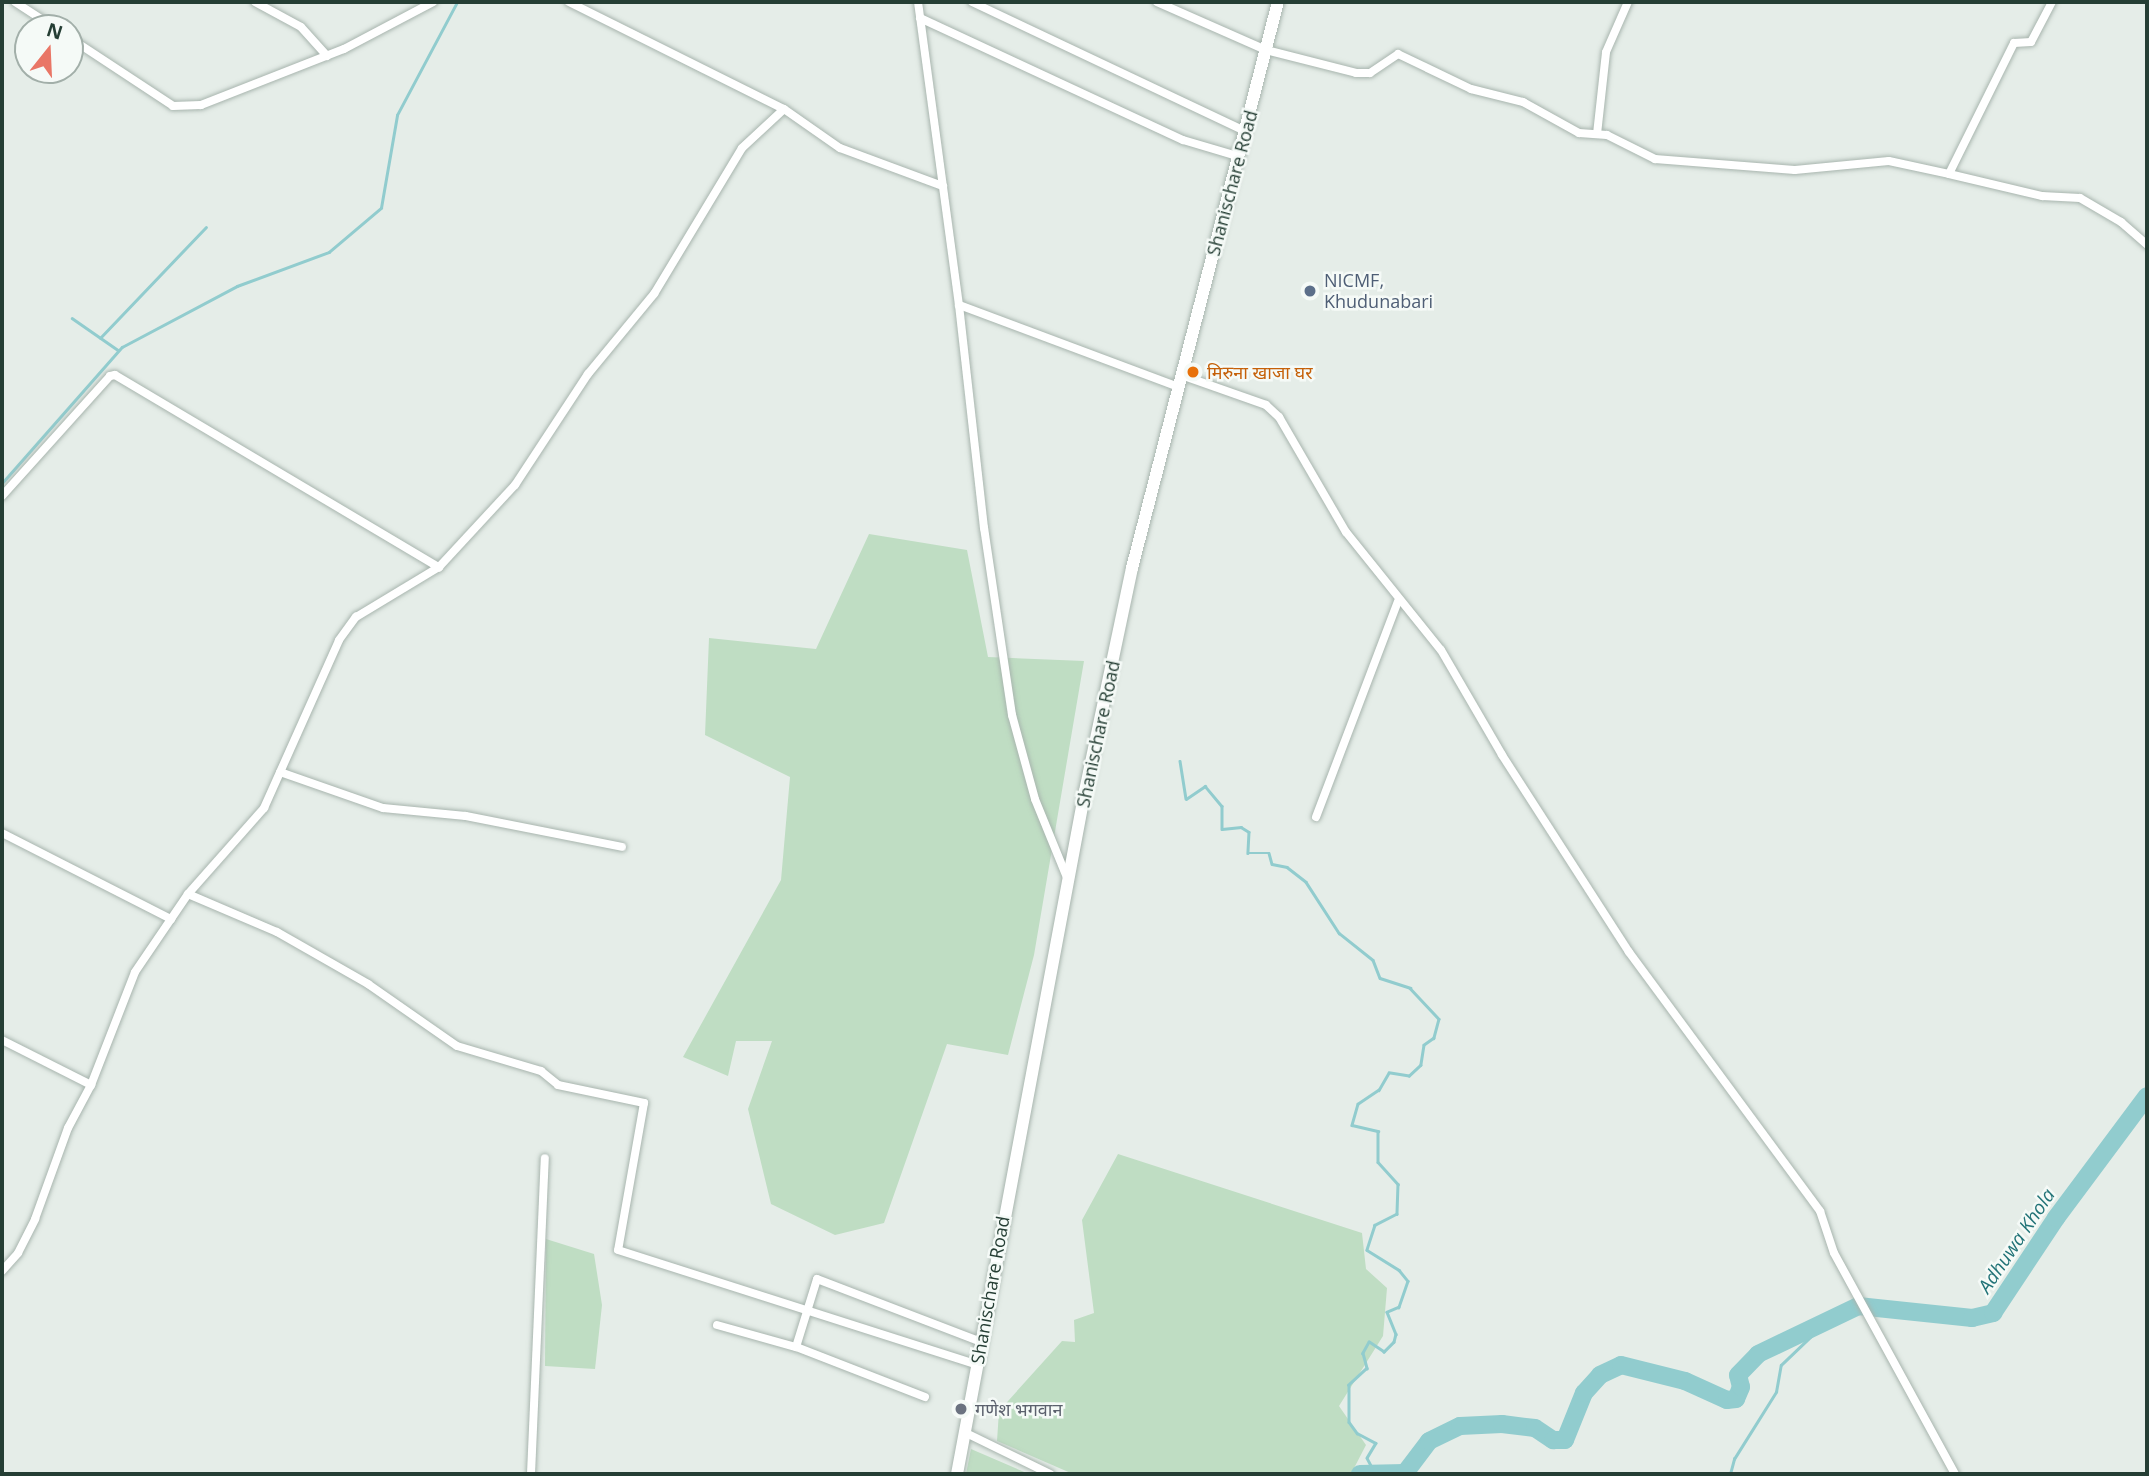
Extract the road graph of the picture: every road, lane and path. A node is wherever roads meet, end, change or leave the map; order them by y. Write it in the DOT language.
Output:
graph roads {
  1 [pos="15,2"];
  2 [pos="256,2"];
  3 [pos="433,2"];
  4 [pos="570,2"];
  5 [pos="918,2"];
  6 [pos="972,2"];
  7 [pos="1157,2"];
  8 [pos="1278,2"];
  9 [pos="1628,2"];
  10 [pos="2052,2"];
  11 [pos="33,14"];
  12 [pos="920,18"];
  13 [pos="84,47"];
  14 [pos="1266,50"];
  15 [pos="327,55"];
  16 [pos="784,109"];
  17 [pos="1245,131"];
  18 [pos="1597,135"];
  19 [pos="1237,156"];
  20 [pos="1949,174"];
  21 [pos="943,186"];
  22 [pos="2147,246"];
  23 [pos="959,305"];
  24 [pos="1180,381"];
  25 [pos="2,496"];
  26 [pos="439,567"];
  27 [pos="1398,601"];
  28 [pos="280,772"];
  29 [pos="1315,817"];
  30 [pos="2,832"];
  31 [pos="622,847"];
  32 [pos="1069,883"];
  33 [pos="188,894"];
  34 [pos="171,919"];
  35 [pos="2,1040"];
  36 [pos="91,1085"];
  37 [pos="545,1158"];
  38 [pos="2,1271"];
  39 [pos="807,1309"];
  40 [pos="717,1325"];
  41 [pos="981,1342"];
  42 [pos="796,1347"];
  43 [pos="976,1364"];
  44 [pos="925,1397"];
  45 [pos="964,1432"];
  46 [pos="531,1474"];
  47 [pos="957,1474"];
  48 [pos="1050,1474"];
  49 [pos="1955,1474"];
  1 -- 11 [label="street"];
  2 -- 15 [label="street"];
  3 -- 15 [label="street"];
  4 -- 16 [label="street"];
  5 -- 12 [label="street"];
  6 -- 17 [label="street"];
  7 -- 14 [label="street"];
  8 -- 14 [label="street, Shanischare Road"];
  9 -- 18 [label="street"];
  10 -- 20 [label="street"];
  12 -- 19 [label="street"];
  12 -- 21 [label="street"];
  13 -- 15 [label="street"];
  14 -- 17 [label="street, Shanischare Road"];
  14 -- 18 [label="street"];
  16 -- 21 [label="street"];
  16 -- 26 [label="street"];
  17 -- 19 [label="street, Shanischare Road"];
  18 -- 20 [label="street"];
  19 -- 24 [label="street, Shanischare Road"];
  20 -- 22 [label="street"];
  21 -- 23 [label="street"];
  23 -- 24 [label="street"];
  23 -- 32 [label="street"];
  24 -- 27 [label="street"];
  24 -- 32 [label="street, Shanischare Road"];
  25 -- 26 [label="street"];
  26 -- 28 [label="street"];
  27 -- 29 [label="street"];
  27 -- 49 [label="street"];
  28 -- 31 [label="street"];
  28 -- 33 [label="street"];
  30 -- 34 [label="street"];
  32 -- 41 [label="street, Shanischare Road"];
  33 -- 34 [label="street"];
  33 -- 39 [label="street"];
  34 -- 36 [label="street"];
  35 -- 36 [label="street"];
  36 -- 38 [label="street"];
  37 -- 46 [label="street"];
  39 -- 41 [label="street"];
  39 -- 42 [label="street"];
  39 -- 43 [label="street"];
  40 -- 42 [label="street"];
  41 -- 43 [label="street, Shanischare Road"];
  42 -- 44 [label="street"];
  43 -- 45 [label="street, Shanischare Road"];
  45 -- 47 [label="street, Shanischare Road"];
  45 -- 48 [label="street"];
}
